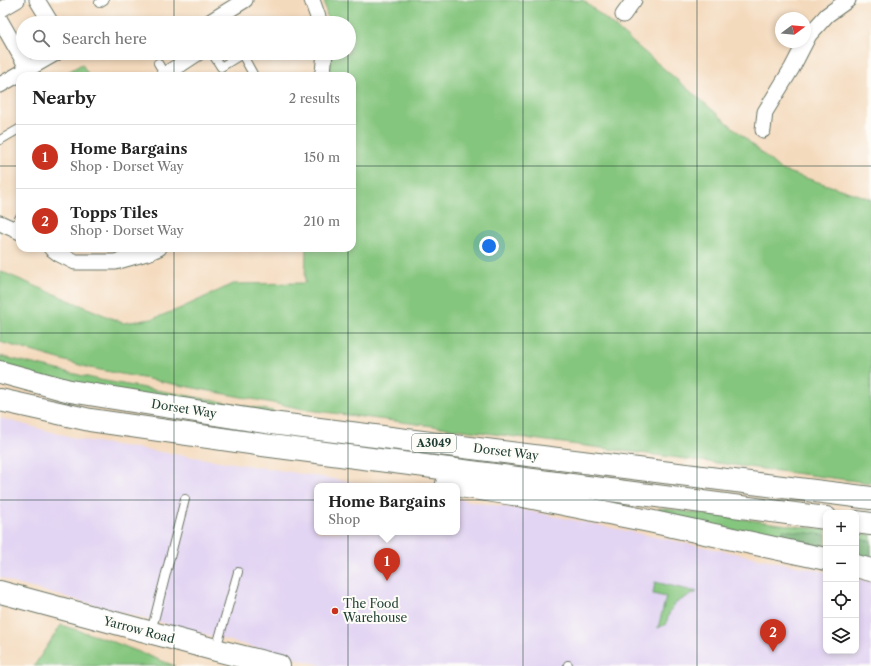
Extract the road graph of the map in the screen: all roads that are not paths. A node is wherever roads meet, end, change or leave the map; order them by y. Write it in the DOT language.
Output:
graph roads {
  1 [pos="17,0"];
  2 [pos="36,0"];
  3 [pos="245,0"];
  4 [pos="312,0"];
  5 [pos="634,0"];
  6 [pos="848,0"];
  7 [pos="0,10"];
  8 [pos="623,15"];
  9 [pos="46,16"];
  10 [pos="219,16"];
  11 [pos="318,16"];
  12 [pos="0,20"];
  13 [pos="16,49"];
  14 [pos="22,60"];
  15 [pos="44,60"];
  16 [pos="184,60"];
  17 [pos="216,60"];
  18 [pos="232,60"];
  19 [pos="245,60"];
  20 [pos="324,60"];
  21 [pos="28,70"];
  22 [pos="162,71"];
  23 [pos="24,72"];
  24 [pos="252,72"];
  25 [pos="323,72"];
  26 [pos="16,76"];
  27 [pos="0,85"];
  28 [pos="16,130"];
  29 [pos="763,130"];
  30 [pos="0,140"];
  31 [pos="0,223"];
  32 [pos="16,226"];
  33 [pos="56,252"];
  34 [pos="150,252"];
  35 [pos="0,372"];
  36 [pos="0,400"];
  37 [pos="65,414"];
  38 [pos="441,483"];
  39 [pos="460,486"];
  40 [pos="871,498"];
  41 [pos="185,499"];
  42 [pos="823,518"];
  43 [pos="859,522"];
  44 [pos="871,524"];
  45 [pos="823,558"];
  46 [pos="859,567"];
  47 [pos="871,570"];
  48 [pos="238,572"];
  49 [pos="0,592"];
  50 [pos="151,632"];
  51 [pos="216,650"];
  52 [pos="279,666"];
  1 -- 7 [label="street"];
  2 -- 9 [label="street"];
  3 -- 10 [label="street"];
  4 -- 11 [label="street"];
  5 -- 8 [label="street"];
  6 -- 29 [label="street"];
  12 -- 13 [label="street"];
  14 -- 21 [label="street"];
  15 -- 21 [label="street"];
  16 -- 22 [label="street"];
  17 -- 18 [label="lane"];
  19 -- 24 [label="lane"];
  20 -- 25 [label="street"];
  21 -- 23 [label="street"];
  26 -- 27 [label="street"];
  28 -- 30 [label="lane"];
  31 -- 32 [label="street"];
  33 -- 34 [label="street"];
  35 -- 40 [label="main road, Dorset Way / A3049"];
  36 -- 37 [label="main road, Dorset Way / A3049"];
  37 -- 38 [label="main road"];
  37 -- 42 [label="main road, Dorset Way / A3049"];
  39 -- 45 [label="main road"];
  41 -- 50 [label="lane"];
  43 -- 44 [label="main road"];
  46 -- 47 [label="main road"];
  48 -- 51 [label="lane"];
  49 -- 50 [label="main road, Yarrow Road"];
  50 -- 51 [label="main road, Yarrow Road"];
  51 -- 52 [label="main road, Yarrow Road"];
}
